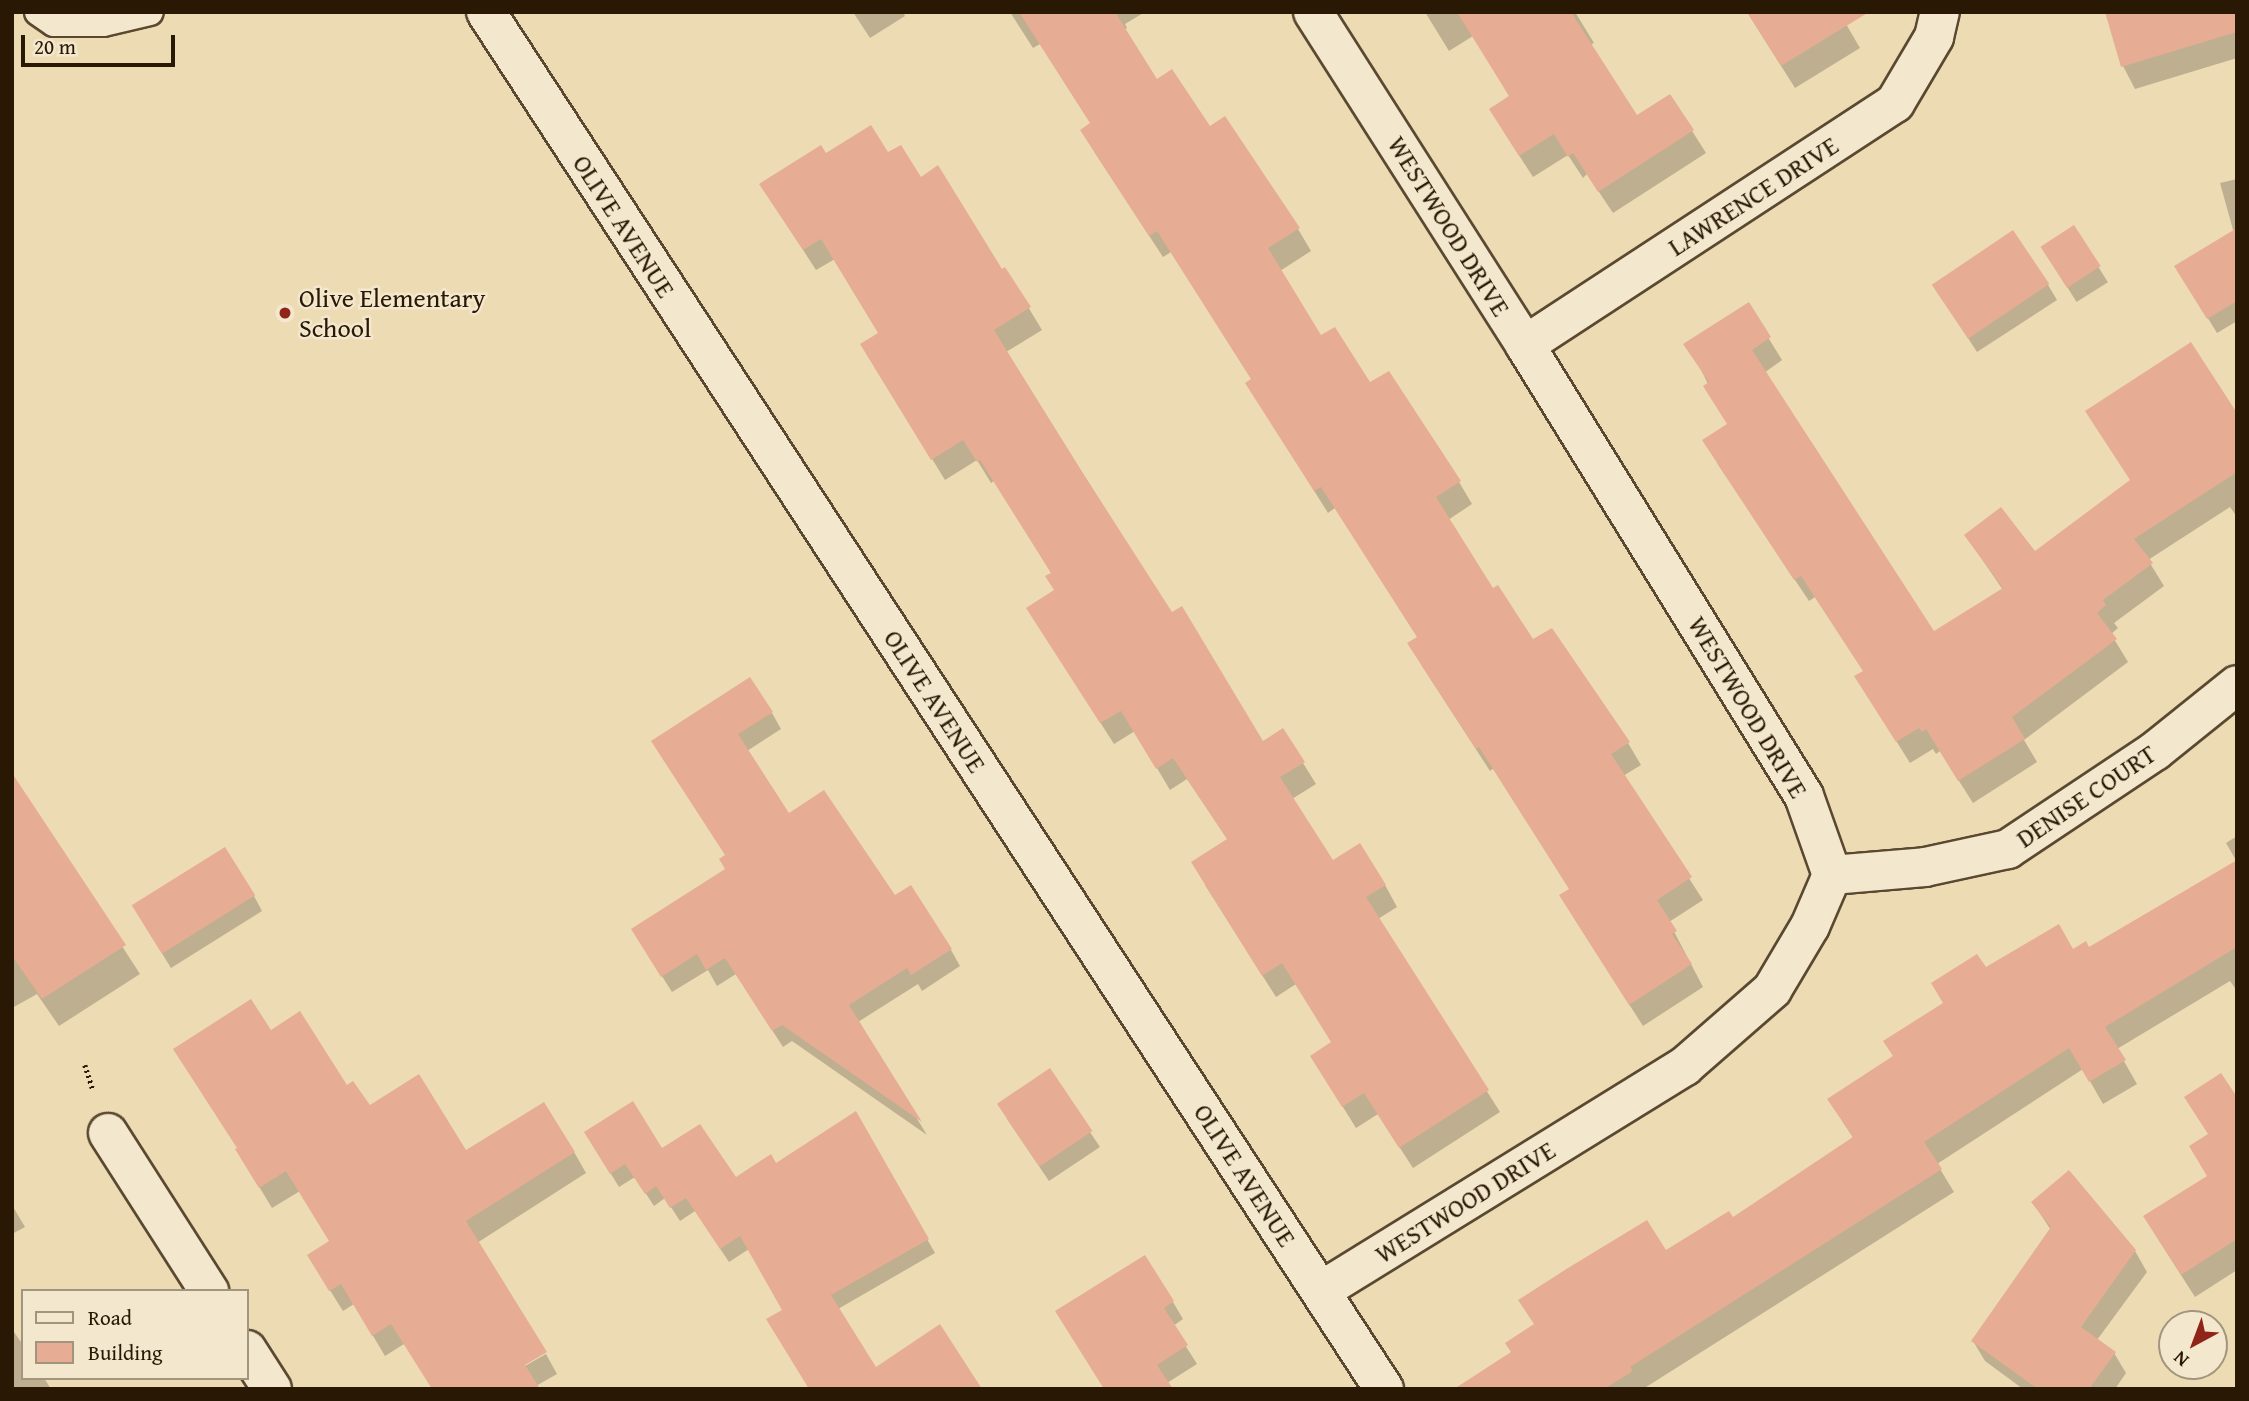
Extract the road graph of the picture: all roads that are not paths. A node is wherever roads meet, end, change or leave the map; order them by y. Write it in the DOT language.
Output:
graph roads {
  1 [pos="38,12"];
  2 [pos="150,12"];
  3 [pos="486,12"];
  4 [pos="1313,12"];
  5 [pos="1940,12"];
  6 [pos="1525,345"];
  7 [pos="2237,685"];
  8 [pos="1832,875"];
  9 [pos="108,1133"];
  10 [pos="208,1289"];
  11 [pos="1321,1291"];
  12 [pos="248,1352"];
  13 [pos="272,1389"];
  14 [pos="1384,1389"];
  1 -- 2 [label="lane"];
  3 -- 11 [label="street, OLIVE AVENUE"];
  4 -- 6 [label="street, WESTWOOD DRIVE"];
  5 -- 6 [label="street, LAWRENCE DRIVE"];
  6 -- 8 [label="street, WESTWOOD DRIVE"];
  7 -- 8 [label="street, DENISE COURT"];
  8 -- 11 [label="street, WESTWOOD DRIVE"];
  9 -- 10 [label="street"];
  11 -- 14 [label="street, OLIVE AVENUE"];
  12 -- 13 [label="street"];
}
